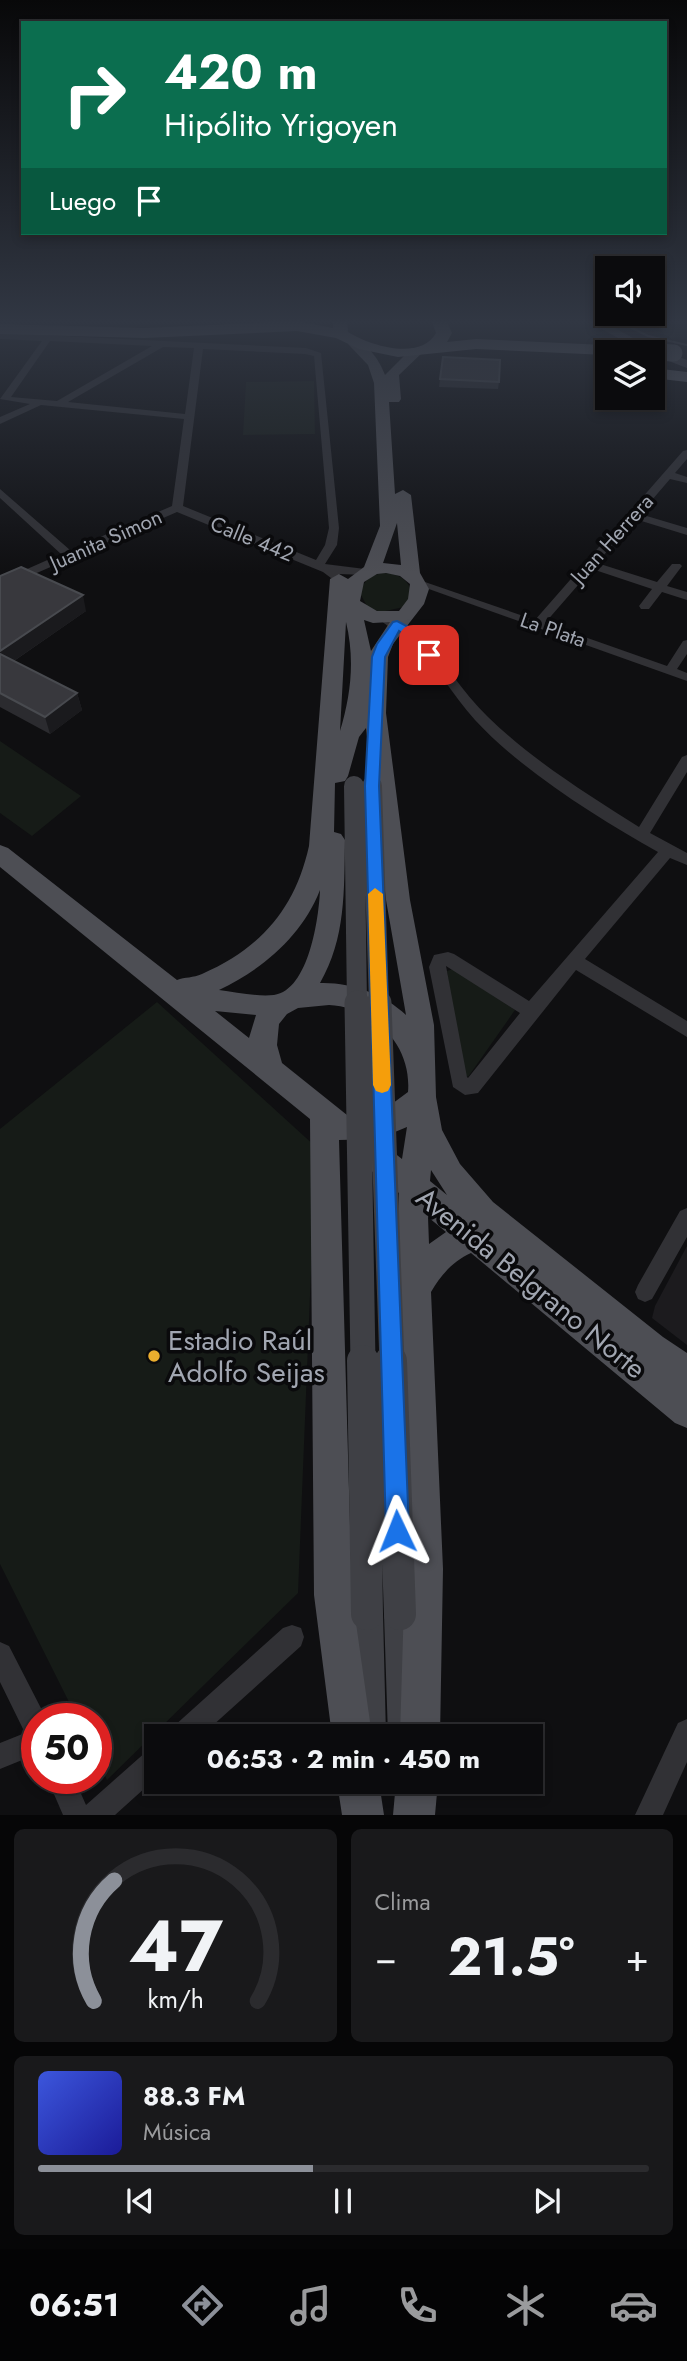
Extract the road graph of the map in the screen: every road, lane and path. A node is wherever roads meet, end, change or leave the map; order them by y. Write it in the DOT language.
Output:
graph roads {
  1 [pos="37,404"];
  2 [pos="191,404"];
  3 [pos="324,404"];
  4 [pos="382,404"];
  5 [pos="395,404"];
  6 [pos="57,405"];
  7 [pos="189,417"];
  8 [pos="0,421"];
  9 [pos="687,453"];
  10 [pos="669,475"];
  11 [pos="687,480"];
  12 [pos="0,492"];
  13 [pos="177,508"];
  14 [pos="633,515"];
  15 [pos="687,532"];
  16 [pos="70,556"];
  17 [pos="589,564"];
  18 [pos="676,566"];
  19 [pos="368,570"];
  20 [pos="415,578"];
  21 [pos="338,583"];
  22 [pos="0,585"];
  23 [pos="659,587"];
  24 [pos="687,596"];
  25 [pos="645,606"];
  26 [pos="393,619"];
  27 [pos="537,625"];
  28 [pos="687,644"];
  29 [pos="670,671"];
  30 [pos="687,677"];
  31 [pos="365,713"];
  32 [pos="687,760"];
  33 [pos="363,786"];
  34 [pos="640,836"];
  35 [pos="321,846"];
  36 [pos="667,850"];
  37 [pos="2,859"];
  38 [pos="687,859"];
  39 [pos="331,891"];
  40 [pos="573,960"];
  41 [pos="136,964"];
  42 [pos="187,991"];
  43 [pos="285,1002"];
  44 [pos="530,1011"];
  45 [pos="687,1030"];
  46 [pos="271,1070"];
  47 [pos="423,1095"];
  48 [pos="333,1121"];
  49 [pos="412,1188"];
  50 [pos="687,1218"];
  51 [pos="473,1237"];
  52 [pos="415,1289"];
  53 [pos="645,1292"];
  54 [pos="687,1372"];
  55 [pos="687,1411"];
  56 [pos="384,1614"];
  57 [pos="292,1637"];
  58 [pos="0,1655"];
  59 [pos="24,1703"];
  60 [pos="195,1724"];
  61 [pos="350,1724"];
  62 [pos="370,1724"];
  63 [pos="403,1724"];
  64 [pos="421,1724"];
  65 [pos="687,1732"];
  66 [pos="21,1747"];
  67 [pos="0,1756"];
  68 [pos="144,1771"];
  69 [pos="67,1794"];
  70 [pos="360,1794"];
  71 [pos="370,1794"];
  72 [pos="407,1794"];
  73 [pos="416,1794"];
  74 [pos="77,1815"];
  75 [pos="95,1815"];
  76 [pos="363,1815"];
  77 [pos="370,1815"];
  78 [pos="408,1815"];
  79 [pos="414,1815"];
  80 [pos="649,1815"];
  1 -- 6 [label="street"];
  1 -- 8 [label="street"];
  2 -- 7 [label="street, Juanita Simon"];
  3 -- 21 [label="street"];
  4 -- 19 [label="main road"];
  5 -- 20 [label="main road"];
  6 -- 7 [label="street"];
  7 -- 13 [label="street, Juanita Simon"];
  9 -- 10 [label="street, Juan Herrera"];
  10 -- 11 [label="street"];
  10 -- 14 [label="street, Juan Herrera"];
  12 -- 16 [label="street"];
  13 -- 16 [label="street, Juanita Simon"];
  13 -- 21 [label="street, Calle 442"];
  14 -- 15 [label="street"];
  14 -- 17 [label="street, Juan Herrera"];
  16 -- 22 [label="street, Juanita Simon"];
  17 -- 23 [label="street"];
  17 -- 27 [label="street, Juan Herrera"];
  18 -- 23 [label="street"];
  19 -- 20 [label="main road"];
  19 -- 21 [label="street, Calle 442"];
  19 -- 21 [label="main road"];
  20 -- 26 [label="main road"];
  20 -- 27 [label="street, La Plata"];
  21 -- 26 [label="main road"];
  21 -- 31 [label="main road"];
  21 -- 35 [label="main road"];
  23 -- 24 [label="street"];
  23 -- 25 [label="street"];
  26 -- 31 [label="main road"];
  26 -- 34 [label="street"];
  27 -- 29 [label="street, La Plata"];
  28 -- 29 [label="street"];
  29 -- 30 [label="street, La Plata"];
  31 -- 33 [label="main road"];
  31 -- 39 [label="main road"];
  31 -- 47 [label="main road"];
  32 -- 34 [label="street"];
  33 -- 56 [label="main road, bridge"];
  34 -- 36 [label="street"];
  35 -- 39 [label="main road"];
  35 -- 42 [label="main road"];
  36 -- 38 [label="street"];
  36 -- 40 [label="street"];
  37 -- 41 [label="main road"];
  39 -- 43 [label="main road"];
  40 -- 44 [label="street"];
  40 -- 45 [label="street"];
  41 -- 42 [label="main road"];
  41 -- 46 [label="main road"];
  42 -- 43 [label="main road"];
  43 -- 46 [label="main road"];
  43 -- 47 [label="main road"];
  44 -- 44 [label="street"];
  46 -- 48 [label="main road"];
  47 -- 48 [label="main road"];
  47 -- 49 [label="main road"];
  47 -- 54 [label="main road, Avenida Belgrano Norte"];
  48 -- 49 [label="main road, Avenida Belgrano Norte"];
  48 -- 61 [label="main road"];
  49 -- 51 [label="main road, Avenida Belgrano Norte"];
  49 -- 52 [label="main road"];
  50 -- 53 [label="street"];
  51 -- 52 [label="main road"];
  51 -- 55 [label="main road, Avenida Belgrano Norte"];
  52 -- 64 [label="main road"];
  56 -- 62 [label="main road"];
  56 -- 63 [label="main road"];
  57 -- 60 [label="street"];
  58 -- 59 [label="street"];
  65 -- 80 [label="street"];
  66 -- 67 [label="street"];
  68 -- 75 [label="street"];
  69 -- 74 [label="street"];
  70 -- 76 [label="main road"];
  71 -- 77 [label="main road"];
  72 -- 78 [label="main road"];
  73 -- 79 [label="main road"];
}
